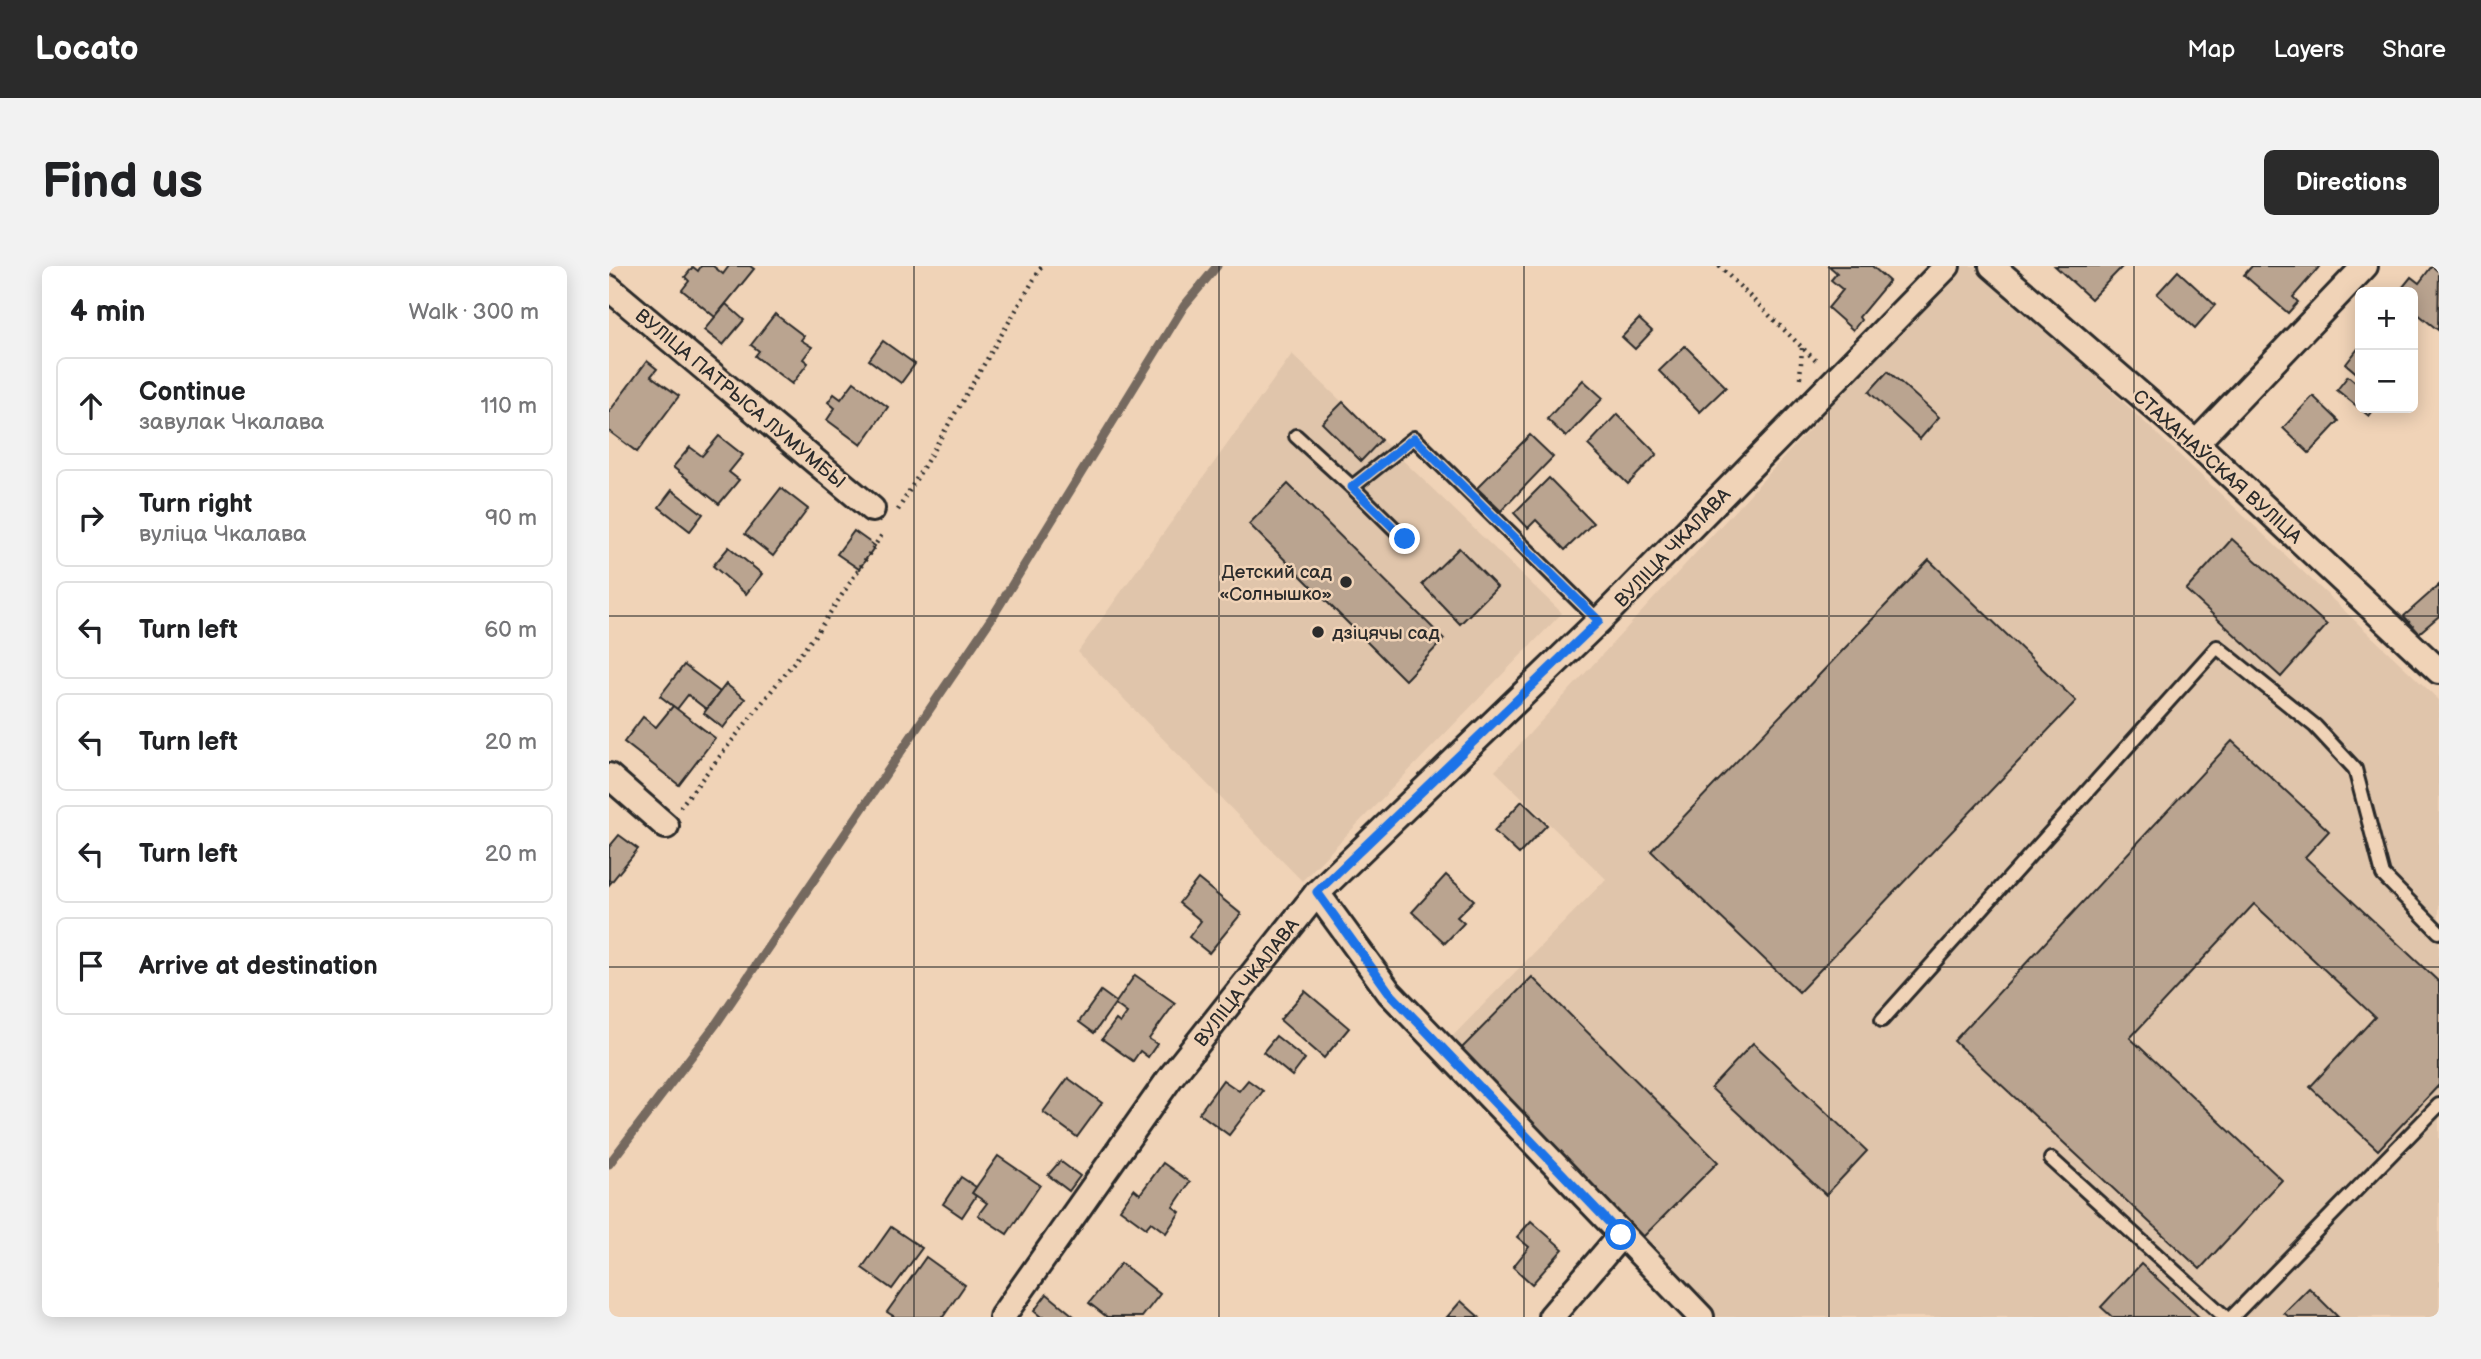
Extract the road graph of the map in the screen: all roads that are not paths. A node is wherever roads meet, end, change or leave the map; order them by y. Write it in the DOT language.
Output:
graph roads {
  1 [pos="1947,266"];
  2 [pos="1992,266"];
  3 [pos="2365,266"];
  4 [pos="609,288"];
  5 [pos="1296,436"];
  6 [pos="2196,443"];
  7 [pos="1352,487"];
  8 [pos="881,516"];
  9 [pos="1405,539"];
  10 [pos="1599,621"];
  11 [pos="2439,671"];
  12 [pos="609,776"];
  13 [pos="666,825"];
  14 [pos="1317,892"];
  15 [pos="2439,932"];
  16 [pos="1882,1020"];
  17 [pos="2439,1105"];
  18 [pos="2051,1159"];
  19 [pos="1621,1235"];
  20 [pos="1002,1317"];
  21 [pos="1551,1317"];
  22 [pos="1701,1317"];
  23 [pos="2225,1317"];
  24 [pos="2232,1317"];
  1 -- 10 [label="street, ВУЛІЦА ЧКАЛАВА"];
  2 -- 6 [label="street, СТАХАНАЎСКАЯ ВУЛІЦА"];
  3 -- 6 [label="street"];
  4 -- 8 [label="street, ВУЛІЦА ПАТРЫСА ЛУМУМБЫ"];
  5 -- 7 [label="lane"];
  6 -- 11 [label="street, СТАХАНАЎСКАЯ ВУЛІЦА"];
  7 -- 9 [label="lane"];
  7 -- 10 [label="lane"];
  10 -- 14 [label="street, ВУЛІЦА ЧКАЛАВА"];
  12 -- 13 [label="street"];
  14 -- 19 [label="street"];
  14 -- 20 [label="street, ВУЛІЦА ЧКАЛАВА"];
  15 -- 16 [label="lane"];
  17 -- 24 [label="lane"];
  18 -- 23 [label="lane"];
  19 -- 21 [label="street"];
  19 -- 22 [label="street"];
}
